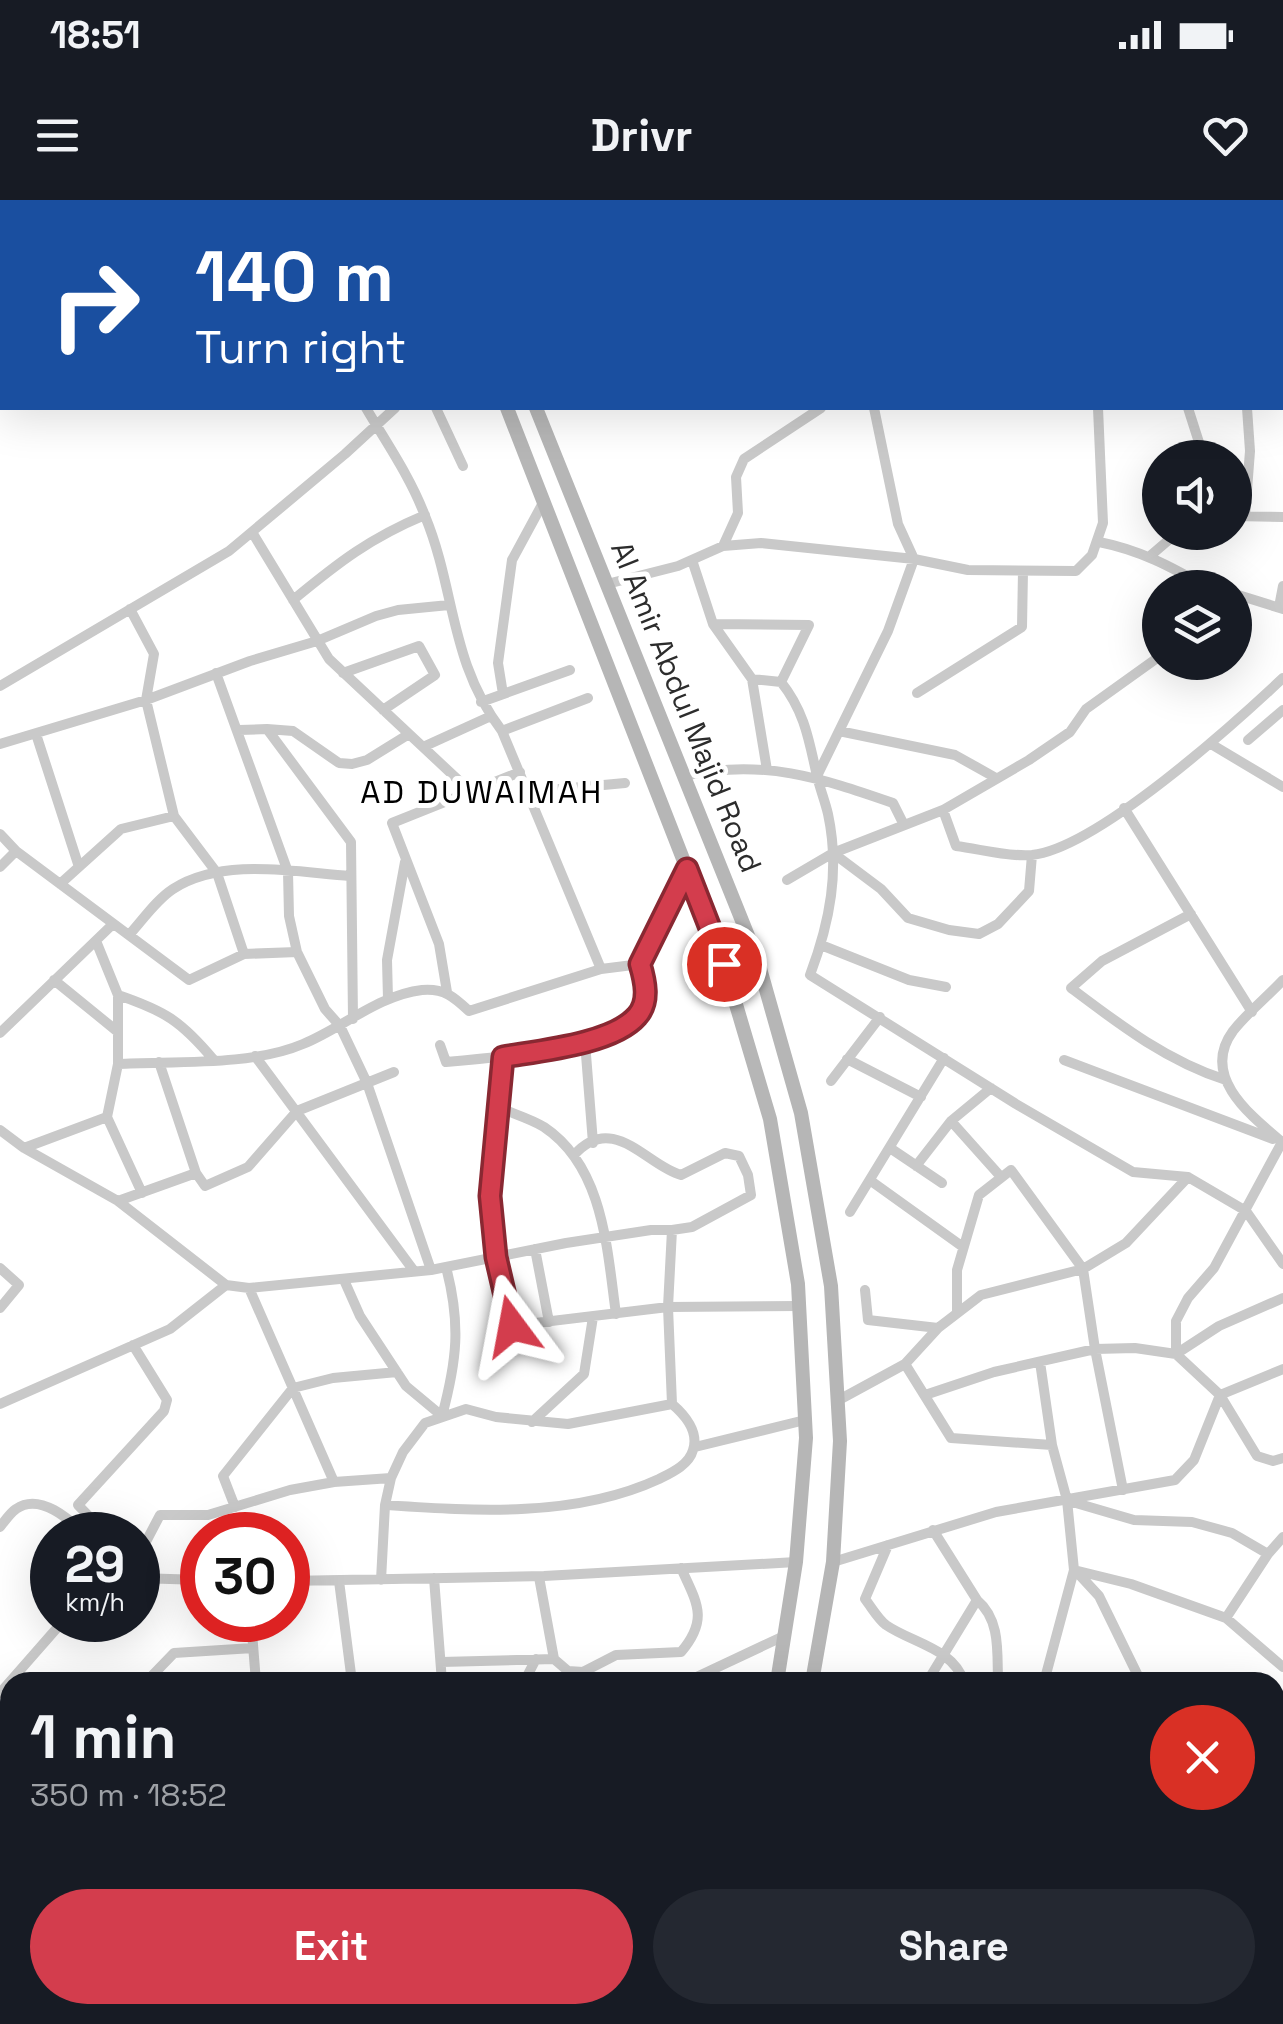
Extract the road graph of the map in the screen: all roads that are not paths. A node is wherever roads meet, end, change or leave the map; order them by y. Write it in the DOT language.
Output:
graph roads {
  1 [pos="367,410"];
  2 [pos="393,410"];
  3 [pos="437,410"];
  4 [pos="508,410"];
  5 [pos="537,410"];
  6 [pos="818,410"];
  7 [pos="874,410"];
  8 [pos="1098,410"];
  9 [pos="1189,410"];
  10 [pos="1247,410"];
  11 [pos="376,425"];
  12 [pos="546,431"];
  13 [pos="1198,440"];
  14 [pos="1249,440"];
  15 [pos="520,441"];
  16 [pos="463,466"];
  17 [pos="544,502"];
  18 [pos="425,515"];
  19 [pos="1252,516"];
  20 [pos="1283,517"];
  21 [pos="252,532"];
  22 [pos="1099,542"];
  23 [pos="723,546"];
  24 [pos="1157,550"];
  25 [pos="1150,556"];
  26 [pos="914,559"];
  27 [pos="692,560"];
  28 [pos="1180,570"];
  29 [pos="1023,571"];
  30 [pos="608,584"];
  31 [pos="1283,586"];
  32 [pos="293,600"];
  33 [pos="1252,600"];
  34 [pos="448,605"];
  35 [pos="130,608"];
  36 [pos="1281,608"];
  37 [pos="714,624"];
  38 [pos="318,640"];
  39 [pos="1142,669"];
  40 [pos="570,670"];
  41 [pos="343,672"];
  42 [pos="216,673"];
  43 [pos="1283,678"];
  44 [pos="752,680"];
  45 [pos="781,682"];
  46 [pos="0,686"];
  47 [pos="917,693"];
  48 [pos="503,694"];
  49 [pos="588,698"];
  50 [pos="146,700"];
  51 [pos="480,702"];
  52 [pos="383,710"];
  53 [pos="1283,710"];
  54 [pos="491,716"];
  55 [pos="267,729"];
  56 [pos="239,730"];
  57 [pos="502,730"];
  58 [pos="839,731"];
  59 [pos="36,734"];
  60 [pos="409,734"];
  61 [pos="1248,740"];
  62 [pos="0,744"];
  63 [pos="1211,744"];
  64 [pos="423,747"];
  65 [pos="767,770"];
  66 [pos="520,772"];
  67 [pos="684,776"];
  68 [pos="817,776"];
  69 [pos="996,778"];
  70 [pos="625,783"];
  71 [pos="1283,787"];
  72 [pos="471,792"];
  73 [pos="528,792"];
  74 [pos="1124,808"];
  75 [pos="943,810"];
  76 [pos="174,816"];
  77 [pos="904,824"];
  78 [pos="0,834"];
  79 [pos="16,851"];
  80 [pos="833,853"];
  81 [pos="1032,855"];
  82 [pos="406,858"];
  83 [pos="0,867"];
  84 [pos="79,867"];
  85 [pos="687,869"];
  86 [pos="288,872"];
  87 [pos="217,873"];
  88 [pos="350,876"];
  89 [pos="787,880"];
  90 [pos="60,884"];
  91 [pos="1191,914"];
  92 [pos="114,924"];
  93 [pos="129,935"];
  94 [pos="96,940"];
  95 [pos="821,945"];
  96 [pos="297,952"];
  97 [pos="244,954"];
  98 [pos="640,964"];
  99 [pos="601,969"];
  100 [pos="54,980"];
  101 [pos="1283,980"];
  102 [pos="946,987"];
  103 [pos="448,992"];
  104 [pos="118,996"];
  105 [pos="388,999"];
  106 [pos="1252,1012"];
  107 [pos="880,1017"];
  108 [pos="353,1018"];
  109 [pos="340,1026"];
  110 [pos="118,1032"];
  111 [pos="0,1033"];
  112 [pos="585,1042"];
  113 [pos="440,1045"];
  114 [pos="255,1056"];
  115 [pos="503,1057"];
  116 [pos="944,1058"];
  117 [pos="213,1059"];
  118 [pos="847,1060"];
  119 [pos="1064,1060"];
  120 [pos="159,1062"];
  121 [pos="118,1064"];
  122 [pos="394,1072"];
  123 [pos="1226,1080"];
  124 [pos="830,1081"];
  125 [pos="367,1084"];
  126 [pos="991,1088"];
  127 [pos="921,1098"];
  128 [pos="500,1108"];
  129 [pos="297,1111"];
  130 [pos="108,1116"];
  131 [pos="951,1121"];
  132 [pos="0,1130"];
  133 [pos="1282,1142"];
  134 [pos="593,1143"];
  135 [pos="24,1148"];
  136 [pos="890,1148"];
  137 [pos="574,1155"];
  138 [pos="916,1166"];
  139 [pos="196,1173"];
  140 [pos="1001,1177"];
  141 [pos="1188,1177"];
  142 [pos="870,1182"];
  143 [pos="942,1183"];
  144 [pos="142,1192"];
  145 [pos="118,1202"];
  146 [pos="1246,1211"];
  147 [pos="850,1212"];
  148 [pos="672,1230"];
  149 [pos="605,1237"];
  150 [pos="963,1247"];
  151 [pos="535,1249"];
  152 [pos="496,1257"];
  153 [pos="1283,1264"];
  154 [pos="446,1267"];
  155 [pos="0,1268"];
  156 [pos="1083,1269"];
  157 [pos="432,1270"];
  158 [pos="414,1271"];
  159 [pos="344,1280"];
  160 [pos="226,1285"];
  161 [pos="249,1288"];
  162 [pos="865,1290"];
  163 [pos="1283,1298"];
  164 [pos="668,1306"];
  165 [pos="799,1306"];
  166 [pos="0,1308"];
  167 [pos="957,1312"];
  168 [pos="616,1314"];
  169 [pos="594,1317"];
  170 [pos="549,1322"];
  171 [pos="938,1328"];
  172 [pos="132,1346"];
  173 [pos="1094,1348"];
  174 [pos="1176,1354"];
  175 [pos="1040,1362"];
  176 [pos="904,1364"];
  177 [pos="1283,1370"];
  178 [pos="397,1372"];
  179 [pos="293,1388"];
  180 [pos="925,1395"];
  181 [pos="1220,1395"];
  182 [pos="838,1401"];
  183 [pos="0,1404"];
  184 [pos="672,1404"];
  185 [pos="442,1416"];
  186 [pos="805,1420"];
  187 [pos="532,1422"];
  188 [pos="1052,1444"];
  189 [pos="695,1446"];
  190 [pos="1283,1458"];
  191 [pos="391,1478"];
  192 [pos="334,1482"];
  193 [pos="1123,1490"];
  194 [pos="1067,1500"];
  195 [pos="385,1505"];
  196 [pos="235,1507"];
  197 [pos="56,1512"];
  198 [pos="84,1512"];
  199 [pos="160,1516"];
  200 [pos="0,1528"];
  201 [pos="932,1530"];
  202 [pos="1283,1538"];
  203 [pos="888,1545"];
  204 [pos="1268,1554"];
  205 [pos="796,1562"];
  206 [pos="833,1562"];
  207 [pos="681,1568"];
  208 [pos="1074,1570"];
  209 [pos="539,1576"];
  210 [pos="434,1578"];
  211 [pos="381,1580"];
  212 [pos="310,1581"];
  213 [pos="339,1581"];
  214 [pos="977,1600"];
  215 [pos="1226,1618"];
  216 [pos="784,1636"];
  217 [pos="46,1642"];
  218 [pos="253,1642"];
  219 [pos="254,1648"];
  220 [pos="944,1655"];
  221 [pos="536,1659"];
  222 [pos="554,1659"];
  223 [pos="441,1662"];
  224 [pos="1283,1666"];
  225 [pos="22,1672"];
  226 [pos="156,1672"];
  227 [pos="255,1672"];
  228 [pos="351,1672"];
  229 [pos="442,1672"];
  230 [pos="529,1672"];
  231 [pos="571,1672"];
  232 [pos="591,1672"];
  233 [pos="707,1672"];
  234 [pos="779,1672"];
  235 [pos="814,1672"];
  236 [pos="933,1672"];
  237 [pos="959,1672"];
  238 [pos="998,1672"];
  239 [pos="1047,1672"];
  240 [pos="1136,1672"];
  241 [pos="493,2024"];
  242 [pos="512,2024"];
  1 -- 11 [label="street"];
  2 -- 11 [label="street"];
  3 -- 16 [label="street"];
  4 -- 15 [label="main road, Al Amir Abdul Majid Road"];
  5 -- 12 [label="main road, Al Amir Abdul Majid Road"];
  6 -- 23 [label="street"];
  7 -- 26 [label="street"];
  8 -- 22 [label="street"];
  9 -- 13 [label="street"];
  10 -- 14 [label="street"];
  11 -- 18 [label="street"];
  11 -- 21 [label="street"];
  12 -- 15 [label="main road"];
  12 -- 30 [label="main road, Al Amir Abdul Majid Road"];
  15 -- 17 [label="main road, Al Amir Abdul Majid Road"];
  17 -- 48 [label="street"];
  17 -- 85 [label="main road, Al Amir Abdul Majid Road"];
  18 -- 32 [label="street"];
  18 -- 34 [label="street"];
  19 -- 20 [label="street"];
  21 -- 32 [label="street"];
  21 -- 35 [label="street"];
  22 -- 25 [label="street"];
  22 -- 29 [label="street"];
  23 -- 26 [label="street"];
  23 -- 27 [label="street"];
  24 -- 25 [label="street"];
  25 -- 28 [label="street"];
  26 -- 29 [label="street"];
  26 -- 58 [label="street"];
  27 -- 30 [label="street"];
  27 -- 37 [label="street"];
  29 -- 47 [label="street"];
  30 -- 67 [label="main road, Al Amir Abdul Majid Road"];
  31 -- 36 [label="street"];
  32 -- 38 [label="street"];
  33 -- 36 [label="street"];
  34 -- 38 [label="street"];
  34 -- 51 [label="street"];
  35 -- 46 [label="street"];
  35 -- 50 [label="street"];
  37 -- 44 [label="street"];
  37 -- 45 [label="street"];
  38 -- 41 [label="street"];
  38 -- 42 [label="street"];
  39 -- 69 [label="street"];
  40 -- 48 [label="street"];
  41 -- 52 [label="street"];
  41 -- 52 [label="street"];
  42 -- 50 [label="street"];
  42 -- 56 [label="street"];
  43 -- 63 [label="street"];
  44 -- 45 [label="street"];
  44 -- 65 [label="street"];
  45 -- 68 [label="street"];
  48 -- 51 [label="street"];
  49 -- 57 [label="street"];
  50 -- 59 [label="street"];
  50 -- 76 [label="street"];
  51 -- 54 [label="street"];
  52 -- 60 [label="street"];
  53 -- 61 [label="street"];
  54 -- 57 [label="street"];
  54 -- 64 [label="street"];
  55 -- 56 [label="street"];
  55 -- 60 [label="street"];
  55 -- 88 [label="street"];
  56 -- 86 [label="street"];
  57 -- 66 [label="street"];
  58 -- 68 [label="street"];
  58 -- 69 [label="street"];
  59 -- 62 [label="street"];
  59 -- 84 [label="street"];
  60 -- 64 [label="street"];
  63 -- 71 [label="street"];
  63 -- 74 [label="street"];
  64 -- 72 [label="street"];
  65 -- 67 [label="street"];
  65 -- 68 [label="street"];
  66 -- 72 [label="street"];
  66 -- 73 [label="street"];
  67 -- 182 [label="main road, Al Amir Abdul Majid Road"];
  68 -- 77 [label="street"];
  68 -- 80 [label="street"];
  69 -- 75 [label="street"];
  70 -- 73 [label="street"];
  72 -- 82 [label="street"];
  73 -- 99 [label="street"];
  74 -- 81 [label="street"];
  74 -- 91 [label="street"];
  75 -- 77 [label="street"];
  75 -- 81 [label="street"];
  76 -- 84 [label="street"];
  76 -- 87 [label="street"];
  77 -- 80 [label="street"];
  78 -- 79 [label="street"];
  79 -- 83 [label="street"];
  79 -- 90 [label="street"];
  80 -- 81 [label="street"];
  80 -- 89 [label="street"];
  80 -- 95 [label="street"];
  82 -- 103 [label="street"];
  82 -- 105 [label="street"];
  84 -- 90 [label="street"];
  85 -- 98 [label="street"];
  85 -- 165 [label="main road, Al Amir Abdul Majid Road"];
  86 -- 87 [label="street"];
  86 -- 88 [label="street"];
  86 -- 96 [label="street"];
  87 -- 93 [label="street"];
  87 -- 97 [label="street"];
  88 -- 108 [label="street"];
  90 -- 92 [label="street"];
  91 -- 106 [label="street"];
  91 -- 123 [label="street"];
  92 -- 93 [label="street"];
  92 -- 94 [label="street"];
  93 -- 97 [label="street"];
  94 -- 100 [label="street"];
  94 -- 104 [label="street"];
  95 -- 102 [label="street"];
  95 -- 107 [label="street"];
  96 -- 97 [label="street"];
  96 -- 109 [label="street"];
  98 -- 99 [label="street"];
  98 -- 112 [label="street"];
  99 -- 103 [label="street"];
  100 -- 110 [label="street"];
  100 -- 111 [label="street"];
  101 -- 106 [label="street"];
  103 -- 105 [label="street"];
  104 -- 110 [label="street"];
  104 -- 117 [label="street"];
  105 -- 108 [label="street"];
  106 -- 123 [label="street"];
  107 -- 116 [label="street"];
  107 -- 118 [label="street"];
  108 -- 109 [label="street"];
  109 -- 114 [label="street"];
  109 -- 125 [label="street"];
  110 -- 121 [label="street"];
  112 -- 115 [label="street"];
  112 -- 134 [label="street"];
  113 -- 115 [label="street"];
  114 -- 117 [label="street"];
  114 -- 129 [label="street"];
  115 -- 128 [label="street"];
  116 -- 126 [label="street"];
  116 -- 127 [label="street"];
  117 -- 120 [label="street"];
  118 -- 124 [label="street"];
  118 -- 127 [label="street"];
  119 -- 133 [label="street"];
  120 -- 121 [label="street"];
  120 -- 139 [label="street"];
  121 -- 130 [label="street"];
  122 -- 125 [label="street"];
  123 -- 133 [label="street"];
  125 -- 129 [label="street"];
  125 -- 157 [label="street"];
  126 -- 131 [label="street"];
  126 -- 141 [label="street"];
  127 -- 136 [label="street"];
  128 -- 137 [label="street"];
  128 -- 152 [label="street"];
  129 -- 139 [label="street"];
  129 -- 158 [label="street"];
  130 -- 135 [label="street"];
  130 -- 144 [label="street"];
  131 -- 138 [label="street"];
  131 -- 140 [label="street"];
  132 -- 135 [label="street"];
  133 -- 146 [label="street"];
  134 -- 137 [label="street"];
  134 -- 148 [label="street"];
  135 -- 145 [label="street"];
  136 -- 138 [label="street"];
  136 -- 142 [label="street"];
  137 -- 149 [label="street"];
  138 -- 143 [label="street"];
  139 -- 144 [label="street"];
  140 -- 150 [label="street"];
  140 -- 156 [label="street"];
  141 -- 146 [label="street"];
  141 -- 156 [label="street"];
  142 -- 147 [label="street"];
  142 -- 150 [label="street"];
  144 -- 145 [label="street"];
  145 -- 160 [label="street"];
  146 -- 153 [label="street"];
  146 -- 174 [label="street"];
  148 -- 149 [label="street"];
  148 -- 164 [label="street"];
  149 -- 151 [label="street"];
  149 -- 168 [label="street"];
  150 -- 167 [label="street"];
  151 -- 152 [label="street"];
  151 -- 170 [label="street"];
  152 -- 154 [label="street"];
  152 -- 170 [label="street"];
  154 -- 157 [label="street"];
  154 -- 185 [label="street"];
  155 -- 166 [label="street"];
  156 -- 167 [label="street"];
  156 -- 173 [label="street"];
  157 -- 158 [label="street"];
  158 -- 159 [label="street"];
  159 -- 161 [label="street"];
  159 -- 178 [label="street"];
  160 -- 161 [label="street"];
  160 -- 172 [label="street"];
  161 -- 179 [label="street"];
  162 -- 171 [label="street"];
  163 -- 174 [label="street"];
  164 -- 165 [label="street"];
  164 -- 168 [label="street"];
  164 -- 184 [label="street"];
  165 -- 186 [label="main road, Al Amir Abdul Majid Road"];
  167 -- 171 [label="street"];
  168 -- 169 [label="street"];
  169 -- 170 [label="street"];
  169 -- 187 [label="street"];
  171 -- 176 [label="street"];
  172 -- 183 [label="street"];
  172 -- 198 [label="street"];
  173 -- 174 [label="street"];
  173 -- 175 [label="street"];
  173 -- 193 [label="street"];
  174 -- 181 [label="street"];
  175 -- 180 [label="street"];
  175 -- 188 [label="street"];
  176 -- 180 [label="street"];
  176 -- 182 [label="street"];
  177 -- 181 [label="street"];
  178 -- 179 [label="street"];
  178 -- 185 [label="street"];
  179 -- 192 [label="street"];
  179 -- 196 [label="street"];
  180 -- 188 [label="street"];
  181 -- 190 [label="street"];
  181 -- 193 [label="street"];
  182 -- 206 [label="main road, Al Amir Abdul Majid Road"];
  184 -- 187 [label="street"];
  184 -- 189 [label="street"];
  185 -- 187 [label="street"];
  185 -- 191 [label="street"];
  186 -- 189 [label="street"];
  186 -- 205 [label="main road, Al Amir Abdul Majid Road"];
  188 -- 194 [label="street"];
  189 -- 195 [label="street"];
  191 -- 192 [label="street"];
  191 -- 195 [label="street"];
  192 -- 196 [label="street"];
  193 -- 194 [label="street"];
  194 -- 201 [label="street"];
  194 -- 204 [label="street"];
  194 -- 208 [label="street"];
  195 -- 211 [label="street"];
  196 -- 199 [label="street"];
  197 -- 200 [label="street"];
  201 -- 203 [label="street"];
  201 -- 214 [label="street"];
  202 -- 204 [label="street"];
  203 -- 206 [label="street"];
  203 -- 220 [label="street"];
  204 -- 215 [label="street"];
  205 -- 207 [label="street"];
  205 -- 216 [label="main road, Al Amir Abdul Majid Road"];
  206 -- 235 [label="main road, Al Amir Abdul Majid Road"];
  207 -- 209 [label="street"];
  207 -- 232 [label="street"];
  208 -- 215 [label="street"];
  208 -- 239 [label="street"];
  208 -- 240 [label="street"];
  209 -- 210 [label="street"];
  209 -- 222 [label="street"];
  210 -- 211 [label="street"];
  210 -- 223 [label="street"];
  211 -- 213 [label="street"];
  212 -- 213 [label="street"];
  213 -- 228 [label="street"];
  214 -- 220 [label="street"];
  214 -- 238 [label="street"];
  215 -- 224 [label="street"];
  216 -- 233 [label="street"];
  216 -- 234 [label="main road, Al Amir Abdul Majid Road"];
  217 -- 225 [label="street"];
  218 -- 219 [label="street"];
  219 -- 226 [label="street"];
  219 -- 227 [label="street"];
  220 -- 236 [label="street"];
  220 -- 237 [label="street"];
  221 -- 222 [label="street"];
  221 -- 223 [label="street"];
  221 -- 230 [label="street"];
  222 -- 231 [label="street"];
  223 -- 229 [label="street"];
  241 -- 242 [label="street"];
}
